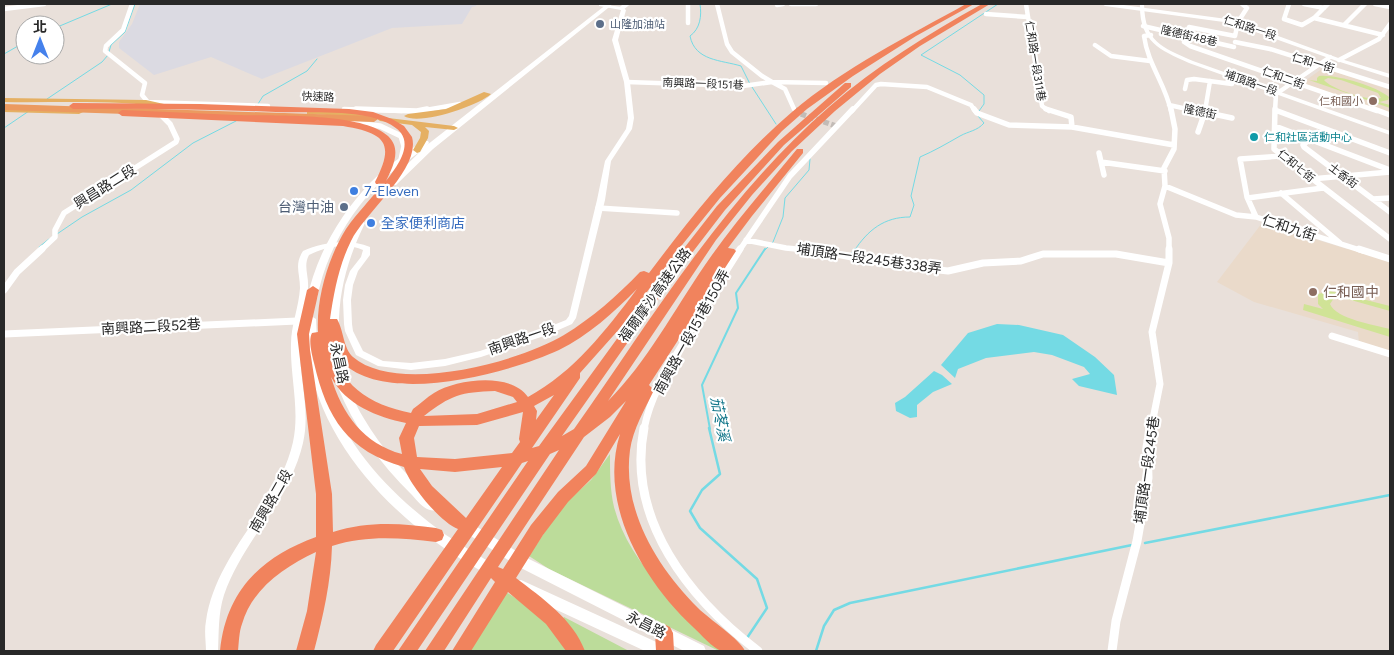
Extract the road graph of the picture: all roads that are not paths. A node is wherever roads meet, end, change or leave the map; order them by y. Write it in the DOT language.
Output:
graph roads {
  1 [pos="44,4"];
  2 [pos="132,4"];
  3 [pos="688,4"];
  4 [pos="717,4"];
  5 [pos="777,4"];
  6 [pos="783,4"];
  7 [pos="791,4"];
  8 [pos="816,4"];
  9 [pos="971,4"];
  10 [pos="987,4"];
  11 [pos="1026,4"];
  12 [pos="1105,4"];
  13 [pos="1242,4"];
  14 [pos="1289,4"];
  15 [pos="1304,4"];
  16 [pos="1328,4"];
  17 [pos="1365,4"];
  18 [pos="1375,4"];
  19 [pos="605,5"];
  20 [pos="625,6"];
  21 [pos="1144,6"];
  22 [pos="1390,7"];
  23 [pos="1324,8"];
  24 [pos="4,9"];
  25 [pos="986,14"];
  26 [pos="1028,18"];
  27 [pos="1314,18"];
  28 [pos="941,20"];
  29 [pos="1238,22"];
  30 [pos="688,23"];
  31 [pos="1390,24"];
  32 [pos="1344,25"];
  33 [pos="1147,30"];
  34 [pos="1186,35"];
  35 [pos="1383,35"];
  36 [pos="1234,44"];
  37 [pos="1095,45"];
  38 [pos="1330,56"];
  39 [pos="1339,60"];
  40 [pos="1150,61"];
  41 [pos="891,62"];
  42 [pos="1319,65"];
  43 [pos="1390,76"];
  44 [pos="1210,81"];
  45 [pos="627,82"];
  46 [pos="772,82"];
  47 [pos="1292,82"];
  48 [pos="826,83"];
  49 [pos="1232,84"];
  50 [pos="1390,87"];
  51 [pos="1185,89"];
  52 [pos="1278,91"];
  53 [pos="488,94"];
  54 [pos="4,100"];
  55 [pos="146,102"];
  56 [pos="70,105"];
  57 [pos="1169,105"];
  58 [pos="4,107"];
  59 [pos="300,108"];
  60 [pos="1275,110"];
  61 [pos="313,112"];
  62 [pos="795,112"];
  63 [pos="240,113"];
  64 [pos="1205,113"];
  65 [pos="162,115"];
  66 [pos="354,115"];
  67 [pos="1390,115"];
  68 [pos="391,117"];
  69 [pos="1232,118"];
  70 [pos="374,119"];
  71 [pos="402,121"];
  72 [pos="1275,126"];
  73 [pos="450,127"];
  74 [pos="1072,127"];
  75 [pos="1198,132"];
  76 [pos="1390,132"];
  77 [pos="1309,140"];
  78 [pos="1174,145"];
  79 [pos="417,150"];
  80 [pos="1099,152"];
  81 [pos="1390,153"];
  82 [pos="1281,156"];
  83 [pos="400,162"];
  84 [pos="1101,162"];
  85 [pos="1164,171"];
  86 [pos="1390,171"];
  87 [pos="1104,176"];
  88 [pos="1344,176"];
  89 [pos="1311,179"];
  90 [pos="776,180"];
  91 [pos="1165,186"];
  92 [pos="1323,188"];
  93 [pos="1282,193"];
  94 [pos="1248,198"];
  95 [pos="1390,198"];
  96 [pos="1373,199"];
  97 [pos="598,208"];
  98 [pos="1390,212"];
  99 [pos="677,213"];
  100 [pos="1256,217"];
  101 [pos="1390,239"];
  102 [pos="746,240"];
  103 [pos="332,245"];
  104 [pos="350,245"];
  105 [pos="1342,245"];
  106 [pos="1390,259"];
  107 [pos="1169,263"];
  108 [pos="649,270"];
  109 [pos="4,290"];
  110 [pos="313,290"];
  111 [pos="297,320"];
  112 [pos="333,322"];
  113 [pos="4,334"];
  114 [pos="1332,336"];
  115 [pos="664,354"];
  116 [pos="1390,354"];
  117 [pos="511,468"];
  118 [pos="460,523"];
  119 [pos="436,535"];
  120 [pos="498,575"];
  121 [pos="399,628"];
  122 [pos="664,633"];
  123 [pos="212,651"];
  124 [pos="229,651"];
  125 [pos="305,651"];
  126 [pos="377,651"];
  127 [pos="382,651"];
  128 [pos="407,651"];
  129 [pos="434,651"];
  130 [pos="461,651"];
  131 [pos="576,651"];
  132 [pos="660,651"];
  133 [pos="665,651"];
  134 [pos="699,651"];
  135 [pos="736,651"];
  136 [pos="758,651"];
  137 [pos="1112,651"];
  1 -- 24 [label="street"];
  2 -- 55 [label="street"];
  3 -- 30 [label="street"];
  4 -- 46 [label="street"];
  5 -- 6 [label="street"];
  7 -- 8 [label="street"];
  9 -- 28 [label="highway, 福爾摩沙高速公路"];
  10 -- 41 [label="highway, 福爾摩沙高速公路"];
  11 -- 26 [label="street, 仁和路一段311巷"];
  12 -- 21 [label="main road, 仁和路一段"];
  13 -- 29 [label="street"];
  14 -- 27 [label="street"];
  15 -- 23 [label="street"];
  16 -- 23 [label="street"];
  17 -- 32 [label="street"];
  18 -- 22 [label="street"];
  19 -- 20 [label="street, 南興路一段"];
  19 -- 53 [label="main road, 永昌路"];
  19 -- 73 [label="main road, 永昌路"];
  20 -- 45 [label="street, 南興路一段"];
  21 -- 29 [label="main road, 仁和路一段"];
  21 -- 33 [label="street"];
  23 -- 27 [label="street"];
  25 -- 26 [label="street"];
  26 -- 74 [label="street, 仁和路一段311巷"];
  27 -- 32 [label="street"];
  28 -- 62 [label="highway"];
  28 -- 128 [label="highway, 福爾摩沙高速公路"];
  29 -- 34 [label="street"];
  29 -- 38 [label="main road, 仁和路一段"];
  31 -- 35 [label="street"];
  32 -- 35 [label="street"];
  33 -- 34 [label="street, 隆德街48巷"];
  33 -- 40 [label="street, 埔頂路一段245巷"];
  33 -- 52 [label="street, 埔頂路一段"];
  34 -- 36 [label="street, 隆德街48巷"];
  34 -- 47 [label="street, 仁和二街"];
  35 -- 39 [label="street"];
  36 -- 42 [label="street, 仁和一街"];
  37 -- 40 [label="street"];
  38 -- 39 [label="main road, 仁和路一段"];
  38 -- 42 [label="street"];
  39 -- 43 [label="main road, 仁和路一段"];
  40 -- 57 [label="street, 埔頂路一段245巷"];
  41 -- 90 [label="highway"];
  41 -- 129 [label="highway, 福爾摩沙高速公路"];
  42 -- 47 [label="street"];
  42 -- 50 [label="street, 仁和一街"];
  44 -- 49 [label="street"];
  44 -- 51 [label="street"];
  44 -- 64 [label="street"];
  45 -- 46 [label="street, 南興路一段151巷"];
  45 -- 97 [label="street, 南興路一段"];
  46 -- 48 [label="street, 南興路一段151巷"];
  46 -- 62 [label="street"];
  47 -- 52 [label="street"];
  47 -- 67 [label="street, 仁和二街"];
  52 -- 60 [label="street, 仁和七街"];
  52 -- 76 [label="street, 埔頂路一段"];
  53 -- 59 [label="street, 快速路"];
  53 -- 68 [label="main road"];
  53 -- 73 [label="main road, 永昌路"];
  54 -- 56 [label="main road, 快速路"];
  55 -- 56 [label="main road, 快速路"];
  55 -- 59 [label="street, 快速路"];
  55 -- 61 [label="main road, 快速路"];
  55 -- 65 [label="street"];
  56 -- 58 [label="highway"];
  56 -- 62 [label="highway"];
  56 -- 63 [label="highway"];
  56 -- 90 [label="highway"];
  57 -- 64 [label="street, 隆德街"];
  57 -- 78 [label="street, 埔頂路一段245巷"];
  58 -- 65 [label="main road, 快速路"];
  59 -- 61 [label="main road"];
  60 -- 72 [label="street, 仁和七街"];
  60 -- 81 [label="street"];
  61 -- 66 [label="main road, 快速路"];
  62 -- 108 [label="highway"];
  63 -- 66 [label="highway"];
  63 -- 70 [label="highway"];
  64 -- 69 [label="street, 隆德街"];
  64 -- 75 [label="street"];
  65 -- 70 [label="main road, 快速路"];
  65 -- 83 [label="street, 快速路"];
  65 -- 109 [label="street, 興昌路二段"];
  66 -- 68 [label="main road, 快速路"];
  68 -- 73 [label="main road"];
  70 -- 71 [label="main road, 快速路"];
  71 -- 73 [label="main road"];
  71 -- 79 [label="main road"];
  72 -- 77 [label="street"];
  72 -- 82 [label="street, 仁和七街"];
  73 -- 79 [label="main road, 永昌路"];
  73 -- 104 [label="main road, 永昌路"];
  74 -- 78 [label="street"];
  74 -- 102 [label="street, 南興路一段151巷150弄"];
  77 -- 86 [label="street"];
  77 -- 88 [label="street, 士香街"];
  78 -- 85 [label="street, 埔頂路一段245巷"];
  79 -- 83 [label="main road, 永昌路"];
  80 -- 84 [label="street"];
  82 -- 89 [label="street, 仁和七街"];
  82 -- 94 [label="street, 仁和九街"];
  83 -- 103 [label="main road, 永昌路"];
  84 -- 85 [label="street"];
  84 -- 87 [label="street"];
  85 -- 91 [label="street, 埔頂路一段245巷"];
  86 -- 88 [label="street"];
  88 -- 89 [label="street"];
  88 -- 96 [label="street, 士香街"];
  89 -- 92 [label="street, 仁和七街"];
  90 -- 115 [label="highway"];
  91 -- 100 [label="street"];
  91 -- 107 [label="street, 埔頂路一段245巷"];
  92 -- 93 [label="street"];
  92 -- 101 [label="street, 仁和七街"];
  93 -- 94 [label="street"];
  93 -- 105 [label="street"];
  94 -- 100 [label="street, 仁和九街"];
  95 -- 96 [label="street"];
  96 -- 98 [label="street, 士香街"];
  97 -- 99 [label="street"];
  97 -- 104 [label="street, 南興路一段"];
  100 -- 105 [label="street, 仁和九街"];
  102 -- 107 [label="street, 埔頂路一段245巷338弄"];
  102 -- 136 [label="street, 南興路一段151巷150弄"];
  103 -- 104 [label="street"];
  103 -- 110 [label="main road, 永昌路"];
  103 -- 111 [label="street, 南興路二段"];
  104 -- 112 [label="main road, 永昌路"];
  105 -- 106 [label="street, 仁和九街"];
  107 -- 137 [label="street, 埔頂路一段245巷"];
  108 -- 112 [label="highway"];
  108 -- 117 [label="highway"];
  110 -- 119 [label="main road, 永昌路"];
  110 -- 125 [label="highway"];
  111 -- 113 [label="street, 南興路二段52巷"];
  111 -- 123 [label="street, 南興路二段"];
  112 -- 118 [label="main road, 永昌路"];
  114 -- 116 [label="street"];
  115 -- 130 [label="highway"];
  115 -- 135 [label="highway"];
  117 -- 118 [label="highway"];
  117 -- 121 [label="highway"];
  118 -- 122 [label="main road, 永昌路"];
  119 -- 120 [label="main road, 永昌路"];
  119 -- 124 [label="highway"];
  120 -- 131 [label="highway"];
  120 -- 132 [label="main road, 永昌路"];
  121 -- 126 [label="highway"];
  121 -- 127 [label="highway"];
  122 -- 133 [label="highway"];
  122 -- 134 [label="main road, 永昌路"];
}
